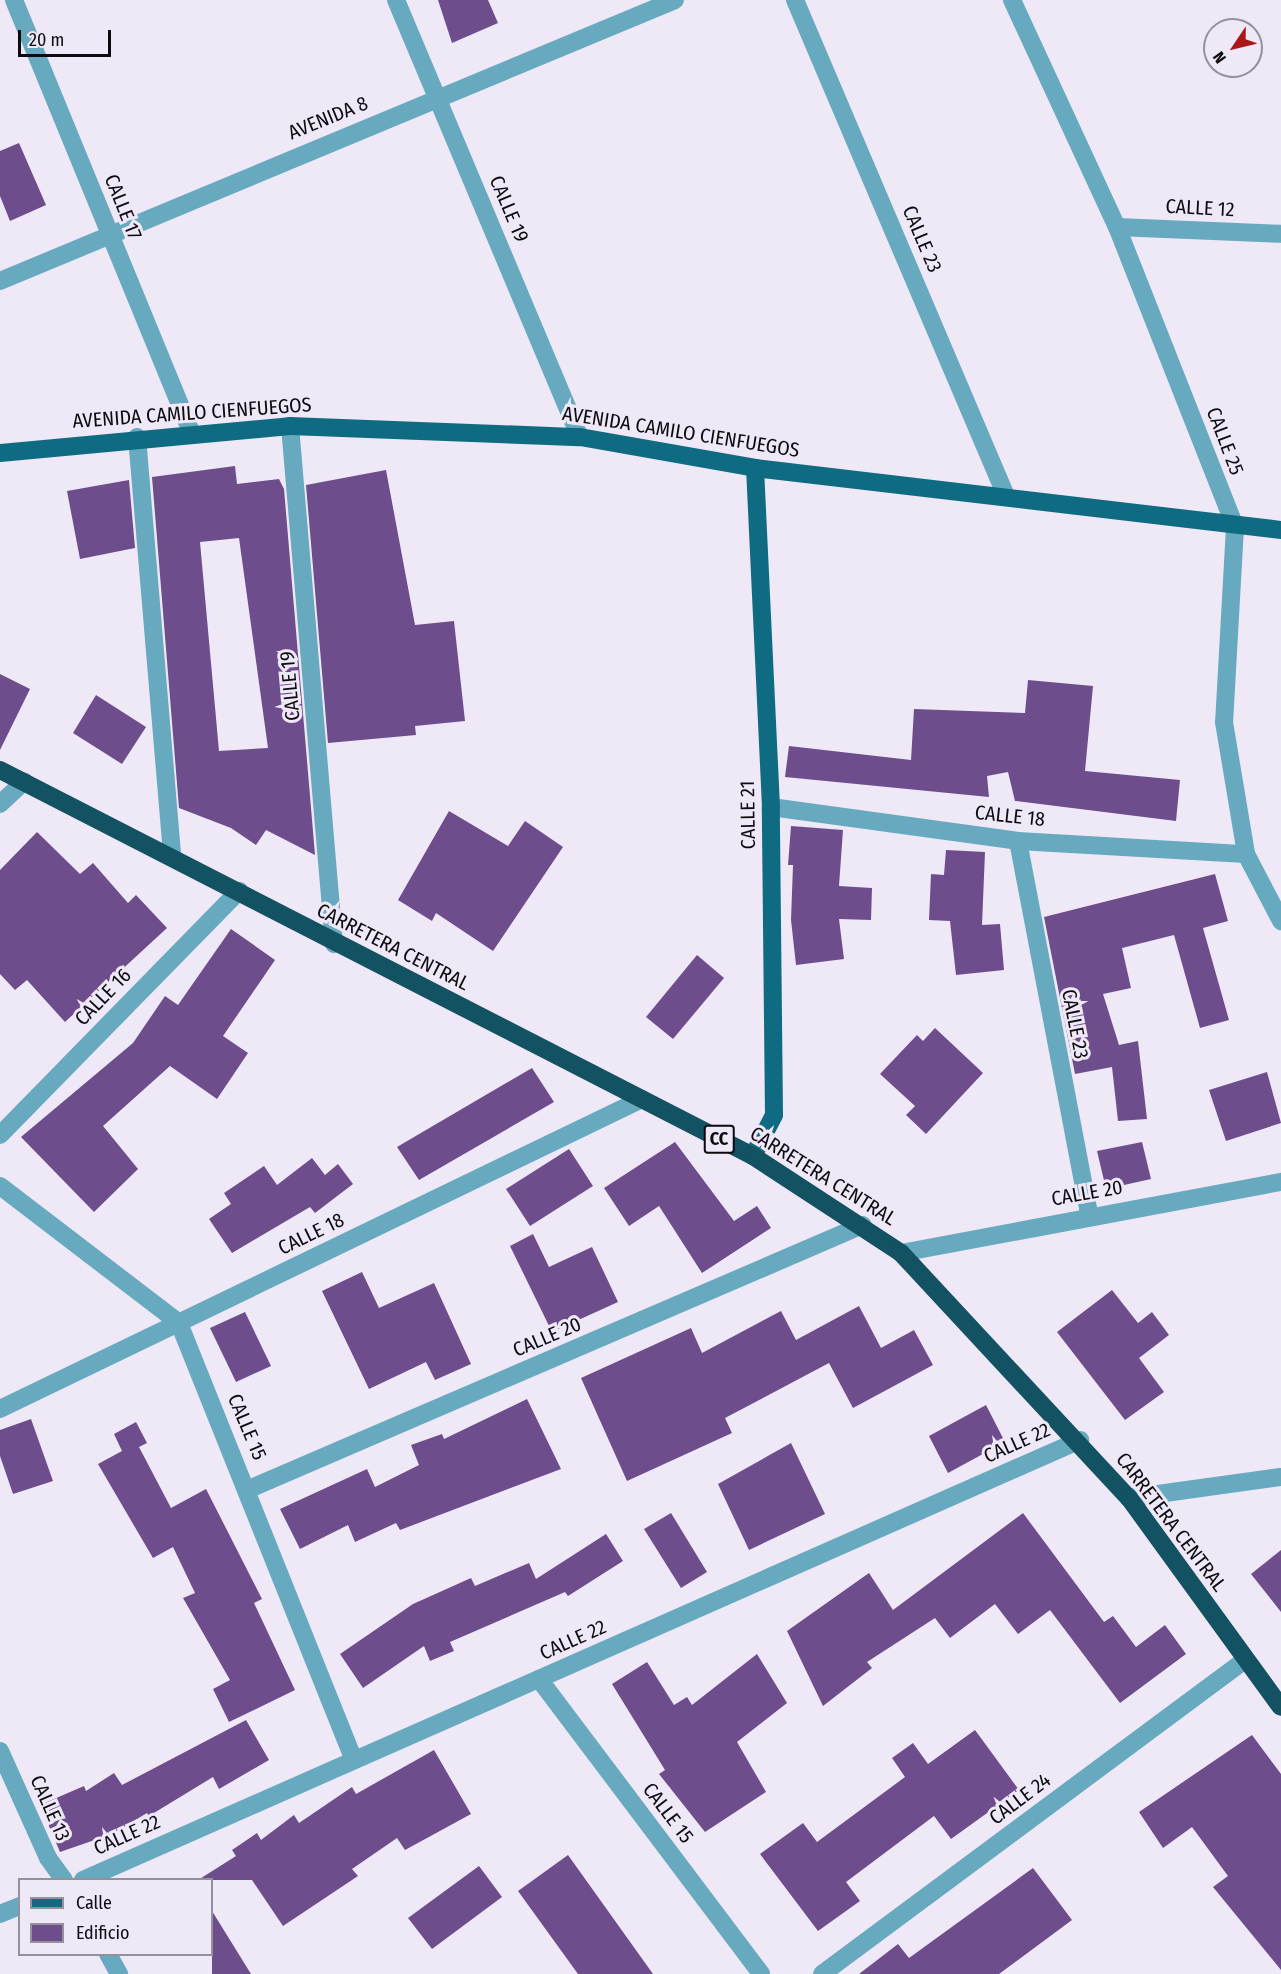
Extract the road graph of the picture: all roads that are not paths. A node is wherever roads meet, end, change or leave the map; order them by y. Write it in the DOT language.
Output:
graph roads {
  1 [pos="14,0"];
  2 [pos="396,0"];
  3 [pos="675,0"];
  4 [pos="795,0"];
  5 [pos="1012,0"];
  6 [pos="438,98"];
  7 [pos="1117,227"];
  8 [pos="109,232"];
  9 [pos="1281,234"];
  10 [pos="0,281"];
  11 [pos="290,426"];
  12 [pos="191,432"];
  13 [pos="137,437"];
  14 [pos="580,437"];
  15 [pos="0,453"];
  16 [pos="755,468"];
  17 [pos="1006,496"];
  18 [pos="1234,527"];
  19 [pos="1281,530"];
  20 [pos="0,770"];
  21 [pos="24,782"];
  22 [pos="0,804"];
  23 [pos="771,807"];
  24 [pos="1018,841"];
  25 [pos="1245,855"];
  26 [pos="172,857"];
  27 [pos="239,891"];
  28 [pos="1281,921"];
  29 [pos="334,944"];
  30 [pos="642,1099"];
  31 [pos="0,1135"];
  32 [pos="753,1156"];
  33 [pos="1281,1182"];
  34 [pos="0,1186"];
  35 [pos="1089,1214"];
  36 [pos="863,1225"];
  37 [pos="901,1253"];
  38 [pos="179,1323"];
  39 [pos="0,1409"];
  40 [pos="1080,1440"];
  41 [pos="1281,1477"];
  42 [pos="249,1490"];
  43 [pos="1129,1498"];
  44 [pos="1245,1660"];
  45 [pos="539,1679"];
  46 [pos="1281,1707"];
  47 [pos="0,1752"];
  48 [pos="353,1759"];
  49 [pos="63,1878"];
  50 [pos="87,1878"];
  51 [pos="18,1907"];
  52 [pos="0,1914"];
  53 [pos="109,1956"];
  54 [pos="119,1974"];
  55 [pos="761,1974"];
  56 [pos="822,1974"];
  1 -- 8 [label="street, CALLE 17"];
  2 -- 6 [label="street, CALLE 19"];
  3 -- 6 [label="street, AVENIDA 8"];
  4 -- 17 [label="street, CALLE 23"];
  5 -- 7 [label="street, CALLE 25"];
  6 -- 8 [label="street, AVENIDA 8"];
  6 -- 14 [label="street, CALLE 19"];
  7 -- 9 [label="street, CALLE 12"];
  7 -- 18 [label="street, CALLE 25"];
  8 -- 10 [label="street, AVENIDA 8"];
  8 -- 12 [label="street, CALLE 17"];
  11 -- 12 [label="main road, AVENIDA CAMILO CIENFUEGOS"];
  11 -- 14 [label="main road, AVENIDA CAMILO CIENFUEGOS"];
  11 -- 29 [label="street, CALLE 19"];
  12 -- 13 [label="main road, AVENIDA CAMILO CIENFUEGOS"];
  13 -- 15 [label="main road, AVENIDA CAMILO CIENFUEGOS"];
  13 -- 26 [label="street"];
  14 -- 16 [label="main road, AVENIDA CAMILO CIENFUEGOS"];
  16 -- 17 [label="main road, AVENIDA CAMILO CIENFUEGOS"];
  16 -- 23 [label="main road, CALLE 21"];
  17 -- 18 [label="main road, AVENIDA CAMILO CIENFUEGOS"];
  18 -- 19 [label="main road, AVENIDA CAMILO CIENFUEGOS"];
  18 -- 25 [label="street, CALLE 25"];
  20 -- 21 [label="highway, CARRETERA CENTRAL / CC"];
  21 -- 22 [label="street"];
  21 -- 26 [label="highway, CARRETERA CENTRAL / CC"];
  23 -- 24 [label="street, CALLE 18"];
  23 -- 32 [label="main road, CALLE 21"];
  24 -- 25 [label="street, CALLE 18"];
  24 -- 35 [label="street, CALLE 23"];
  25 -- 28 [label="street, CALLE 25"];
  26 -- 27 [label="highway, CARRETERA CENTRAL / CC"];
  27 -- 29 [label="highway, CARRETERA CENTRAL / CC"];
  27 -- 31 [label="street, CALLE 16"];
  29 -- 30 [label="highway, CARRETERA CENTRAL / CC"];
  30 -- 32 [label="highway, CARRETERA CENTRAL / CC"];
  30 -- 38 [label="street, CALLE 18"];
  32 -- 36 [label="highway, CARRETERA CENTRAL / CC"];
  33 -- 35 [label="street, CALLE 20"];
  34 -- 38 [label="street, CALLE 15"];
  35 -- 37 [label="street, CALLE 20"];
  36 -- 37 [label="highway, CARRETERA CENTRAL / CC"];
  36 -- 42 [label="street, CALLE 20"];
  37 -- 40 [label="highway, CARRETERA CENTRAL / CC"];
  38 -- 39 [label="street, CALLE 18"];
  38 -- 42 [label="street, CALLE 15"];
  40 -- 43 [label="highway, CARRETERA CENTRAL / CC"];
  40 -- 45 [label="street, CALLE 22"];
  41 -- 43 [label="street"];
  42 -- 48 [label="street, CALLE 15"];
  43 -- 44 [label="highway, CARRETERA CENTRAL / CC"];
  44 -- 46 [label="highway, CARRETERA CENTRAL / CC"];
  44 -- 56 [label="street, CALLE 24"];
  45 -- 48 [label="street, CALLE 22"];
  45 -- 55 [label="street, CALLE 15"];
  47 -- 49 [label="street, CALLE 13"];
  48 -- 50 [label="street, CALLE 22"];
  51 -- 52 [label="street"];
  53 -- 54 [label="street"];
}
